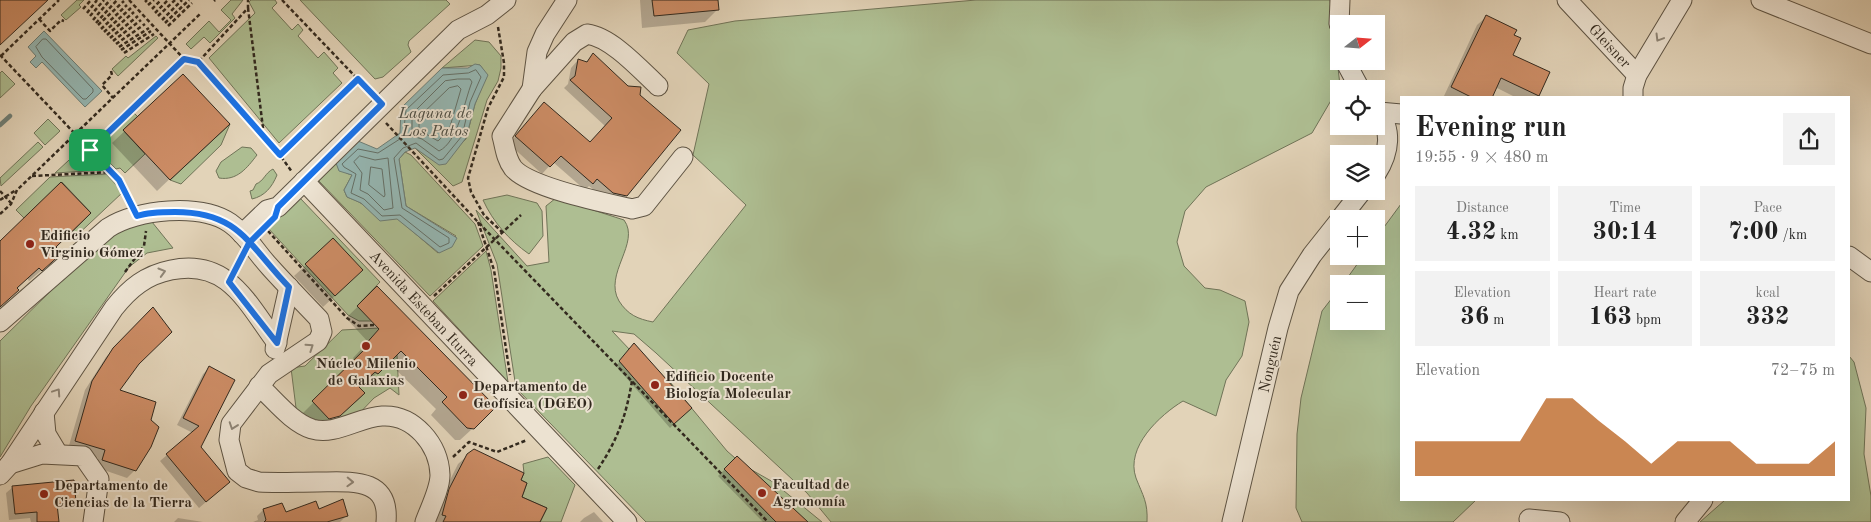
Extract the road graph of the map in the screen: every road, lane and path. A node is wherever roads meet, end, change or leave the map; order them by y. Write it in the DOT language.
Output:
graph roads {
  1 [pos="59,0"];
  2 [pos="91,0"];
  3 [pos="97,0"];
  4 [pos="104,0"];
  5 [pos="110,0"];
  6 [pos="117,0"];
  7 [pos="130,0"];
  8 [pos="154,0"];
  9 [pos="161,0"];
  10 [pos="168,0"];
  11 [pos="175,0"];
  12 [pos="182,0"];
  13 [pos="189,0"];
  14 [pos="248,0"];
  15 [pos="282,0"];
  16 [pos="506,0"];
  17 [pos="567,0"];
  18 [pos="1340,0"];
  19 [pos="1567,0"];
  20 [pos="1682,0"];
  21 [pos="1761,0"];
  22 [pos="124,1"];
  23 [pos="192,4"];
  24 [pos="127,5"];
  25 [pos="148,6"];
  26 [pos="131,8"];
  27 [pos="248,8"];
  28 [pos="152,9"];
  29 [pos="84,10"];
  30 [pos="134,12"];
  31 [pos="87,13"];
  32 [pos="155,13"];
  33 [pos="201,13"];
  34 [pos="1339,15"];
  35 [pos="90,16"];
  36 [pos="138,16"];
  37 [pos="158,16"];
  38 [pos="39,20"];
  39 [pos="141,20"];
  40 [pos="162,20"];
  41 [pos="64,21"];
  42 [pos="96,23"];
  43 [pos="165,23"];
  44 [pos="145,24"];
  45 [pos="497,25"];
  46 [pos="168,26"];
  47 [pos="149,28"];
  48 [pos="102,29"];
  49 [pos="151,31"];
  50 [pos="491,32"];
  51 [pos="154,34"];
  52 [pos="107,35"];
  53 [pos="113,41"];
  54 [pos="116,44"];
  55 [pos="170,44"];
  56 [pos="1871,44"];
  57 [pos="121,50"];
  58 [pos="0,56"];
  59 [pos="184,59"];
  60 [pos="198,62"];
  61 [pos="112,72"];
  62 [pos="1637,75"];
  63 [pos="358,79"];
  64 [pos="658,86"];
  65 [pos="532,89"];
  66 [pos="1633,96"];
  67 [pos="113,98"];
  68 [pos="382,104"];
  69 [pos="1385,111"];
  70 [pos="1400,114"];
  71 [pos="1385,125"];
  72 [pos="394,131"];
  73 [pos="75,134"];
  74 [pos="264,136"];
  75 [pos="90,150"];
  76 [pos="1385,152"];
  77 [pos="280,155"];
  78 [pos="683,157"];
  79 [pos="111,172"];
  80 [pos="31,176"];
  81 [pos="302,183"];
  82 [pos="17,190"];
  83 [pos="0,191"];
  84 [pos="4,196"];
  85 [pos="0,200"];
  86 [pos="1355,200"];
  87 [pos="11,204"];
  88 [pos="1348,210"];
  89 [pos="0,214"];
  90 [pos="521,215"];
  91 [pos="477,221"];
  92 [pos="142,223"];
  93 [pos="265,229"];
  94 [pos="1330,232"];
  95 [pos="246,238"];
  96 [pos="494,239"];
  97 [pos="487,246"];
  98 [pos="1850,257"];
  99 [pos="1871,272"];
  100 [pos="123,275"];
  101 [pos="229,282"];
  102 [pos="289,287"];
  103 [pos="423,307"];
  104 [pos="0,322"];
  105 [pos="375,325"];
  106 [pos="277,343"];
  107 [pos="264,380"];
  108 [pos="632,381"];
  109 [pos="514,402"];
  110 [pos="44,412"];
  111 [pos="534,438"];
  112 [pos="58,454"];
  113 [pos="5,469"];
  114 [pos="439,470"];
  115 [pos="590,483"];
  116 [pos="1702,501"];
  117 [pos="1529,519"];
  118 [pos="93,522"];
  119 [pos="386,522"];
  120 [pos="425,522"];
  121 [pos="627,522"];
  122 [pos="768,522"];
  123 [pos="1232,522"];
  124 [pos="1560,522"];
  125 [pos="1686,522"];
  1 -- 38 [label="path"];
  2 -- 29 [label="path"];
  3 -- 31 [label="path"];
  4 -- 35 [label="path"];
  5 -- 42 [label="path"];
  6 -- 42 [label="path"];
  7 -- 55 [label="path"];
  8 -- 25 [label="path"];
  9 -- 28 [label="path"];
  10 -- 32 [label="path"];
  11 -- 37 [label="path"];
  12 -- 40 [label="path"];
  13 -- 43 [label="path"];
  14 -- 27 [label="path"];
  15 -- 63 [label="path"];
  16 -- 68 [label="street"];
  17 -- 65 [label="street"];
  18 -- 34 [label="street"];
  19 -- 62 [label="street, Gleisner"];
  20 -- 62 [label="street, one-way"];
  21 -- 56 [label="street"];
  22 -- 42 [label="path"];
  23 -- 46 [label="path"];
  24 -- 48 [label="path"];
  26 -- 52 [label="path"];
  27 -- 60 [label="path"];
  27 -- 74 [label="path"];
  30 -- 52 [label="path"];
  33 -- 55 [label="path"];
  36 -- 52 [label="path"];
  38 -- 41 [label="path"];
  38 -- 58 [label="path"];
  39 -- 53 [label="path"];
  44 -- 54 [label="path"];
  45 -- 50 [label="path"];
  47 -- 57 [label="path"];
  49 -- 57 [label="path"];
  51 -- 57 [label="path"];
  55 -- 59 [label="path"];
  55 -- 67 [label="path"];
  58 -- 73 [label="path"];
  59 -- 60 [label="path"];
  59 -- 75 [label="path"];
  60 -- 74 [label="path"];
  61 -- 67 [label="path"];
  62 -- 66 [label="street, Gleisner"];
  63 -- 68 [label="path"];
  63 -- 77 [label="path"];
  64 -- 65 [label="street"];
  65 -- 78 [label="street"];
  67 -- 73 [label="path"];
  68 -- 81 [label="street"];
  69 -- 70 [label="street"];
  71 -- 76 [label="street"];
  72 -- 91 [label="path"];
  73 -- 75 [label="path"];
  73 -- 80 [label="path"];
  74 -- 77 [label="path"];
  75 -- 79 [label="path"];
  77 -- 81 [label="path"];
  79 -- 80 [label="path"];
  79 -- 92 [label="path"];
  80 -- 82 [label="path"];
  81 -- 95 [label="street"];
  81 -- 103 [label="street, Avenida Esteban Iturra"];
  82 -- 84 [label="path"];
  82 -- 87 [label="path"];
  83 -- 84 [label="path"];
  84 -- 85 [label="path"];
  84 -- 87 [label="path"];
  86 -- 88 [label="street, Nonguén"];
  87 -- 89 [label="path"];
  90 -- 96 [label="path"];
  91 -- 96 [label="path"];
  91 -- 97 [label="path"];
  92 -- 95 [label="street"];
  92 -- 100 [label="path"];
  92 -- 104 [label="street"];
  93 -- 105 [label="path"];
  94 -- 123 [label="street, Nonguén"];
  95 -- 101 [label="path"];
  95 -- 102 [label="street"];
  96 -- 97 [label="path"];
  96 -- 108 [label="path"];
  97 -- 103 [label="path"];
  97 -- 109 [label="path"];
  98 -- 99 [label="street"];
  101 -- 106 [label="street"];
  110 -- 101 [label="street, one-way"];
  102 -- 106 [label="street"];
  107 -- 102 [label="street, one-way"];
  103 -- 109 [label="street, Avenida Esteban Iturra"];
  106 -- 107 [label="street"];
  107 -- 114 [label="street"];
  107 -- 119 [label="street, one-way"];
  108 -- 115 [label="path"];
  108 -- 122 [label="path"];
  109 -- 115 [label="street, Avenida Esteban Iturra"];
  110 -- 112 [label="street"];
  110 -- 113 [label="street"];
  111 -- 114 [label="path"];
  112 -- 113 [label="street"];
  112 -- 118 [label="street"];
  114 -- 120 [label="street"];
  115 -- 121 [label="street, Avenida Esteban Iturra"];
  116 -- 125 [label="street"];
  117 -- 124 [label="street"];
}
